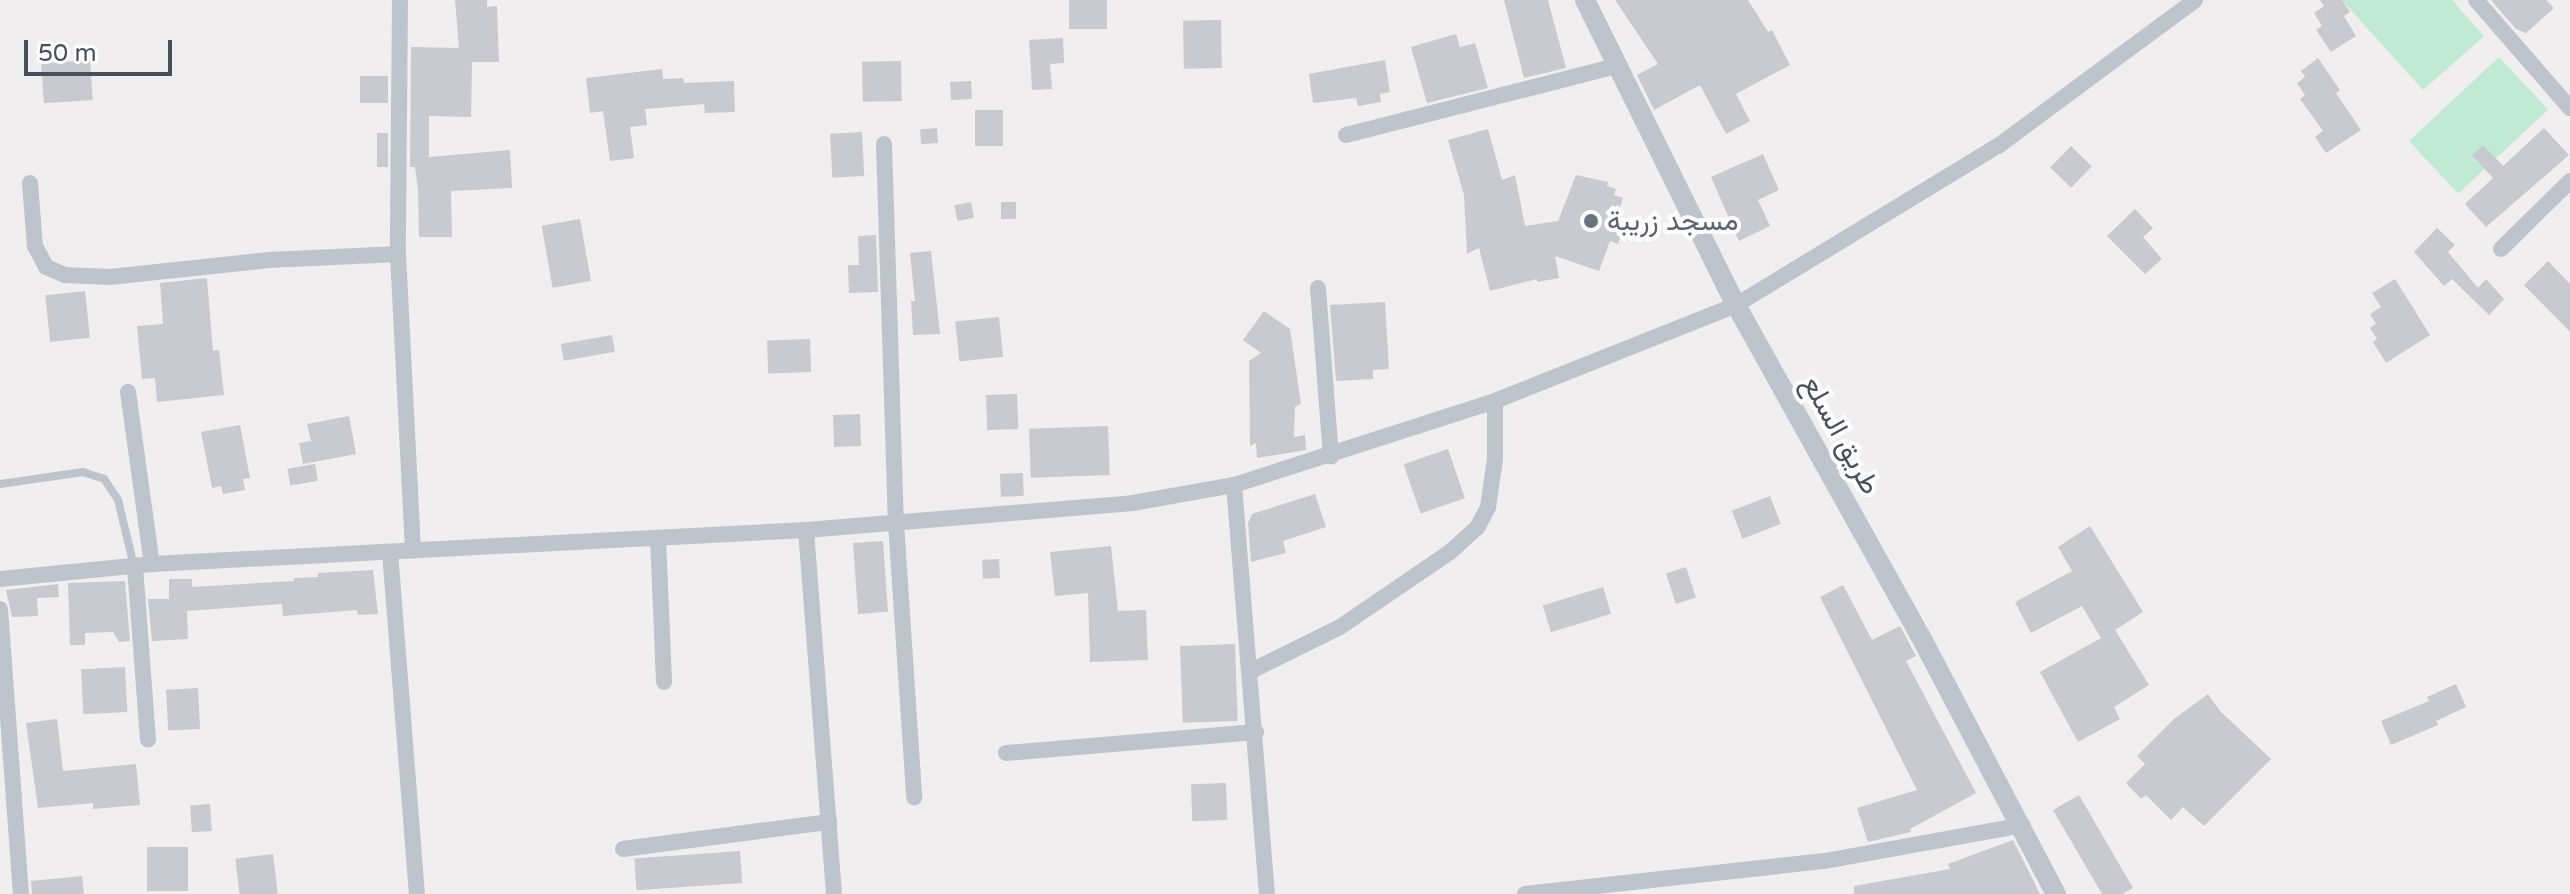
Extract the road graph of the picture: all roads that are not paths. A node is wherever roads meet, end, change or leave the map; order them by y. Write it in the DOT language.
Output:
graph roads {
  1 [pos="1585,0"];
  2 [pos="2195,0"];
  3 [pos="2476,0"];
  4 [pos="402,3"];
  5 [pos="1617,66"];
  6 [pos="2570,108"];
  7 [pos="1346,135"];
  8 [pos="884,144"];
  9 [pos="2570,181"];
  10 [pos="30,183"];
  11 [pos="2501,249"];
  12 [pos="398,254"];
  13 [pos="1318,288"];
  14 [pos="1736,305"];
  15 [pos="128,392"];
  16 [pos="1495,401"];
  17 [pos="1331,456"];
  18 [pos="0,484"];
  19 [pos="1234,485"];
  20 [pos="896,523"];
  21 [pos="806,530"];
  22 [pos="658,538"];
  23 [pos="413,551"];
  24 [pos="390,552"];
  25 [pos="152,564"];
  26 [pos="135,567"];
  27 [pos="0,579"];
  28 [pos="0,609"];
  29 [pos="1251,671"];
  30 [pos="664,682"];
  31 [pos="1256,732"];
  32 [pos="148,740"];
  33 [pos="1006,753"];
  34 [pos="914,797"];
  35 [pos="829,822"];
  36 [pos="2023,825"];
  37 [pos="623,849"];
  38 [pos="1620,890"];
  39 [pos="21,894"];
  40 [pos="417,894"];
  41 [pos="834,894"];
  42 [pos="1267,894"];
  43 [pos="1528,894"];
  44 [pos="2056,894"];
  1 -- 5 [label="street, طريق السلع"];
  2 -- 14 [label="street"];
  3 -- 6 [label="street"];
  4 -- 12 [label="street"];
  5 -- 7 [label="street"];
  5 -- 14 [label="street, طريق السلع"];
  8 -- 20 [label="street"];
  9 -- 11 [label="street"];
  10 -- 12 [label="street"];
  12 -- 23 [label="street"];
  13 -- 17 [label="street"];
  14 -- 16 [label="street"];
  14 -- 36 [label="street, طريق السلع"];
  15 -- 25 [label="street"];
  16 -- 17 [label="street"];
  16 -- 29 [label="street"];
  17 -- 19 [label="street"];
  18 -- 26 [label="lane"];
  19 -- 20 [label="street"];
  19 -- 29 [label="street"];
  20 -- 21 [label="street"];
  20 -- 34 [label="street"];
  21 -- 22 [label="street"];
  21 -- 35 [label="street"];
  22 -- 23 [label="street"];
  22 -- 30 [label="street"];
  23 -- 24 [label="street"];
  24 -- 25 [label="street"];
  24 -- 40 [label="street"];
  25 -- 26 [label="street"];
  26 -- 27 [label="street"];
  26 -- 32 [label="street"];
  28 -- 39 [label="street"];
  29 -- 31 [label="street"];
  31 -- 33 [label="street"];
  31 -- 42 [label="street"];
  35 -- 37 [label="street"];
  35 -- 41 [label="street"];
  36 -- 38 [label="street"];
  36 -- 44 [label="street, طريق السلع"];
  38 -- 43 [label="street"];
}
